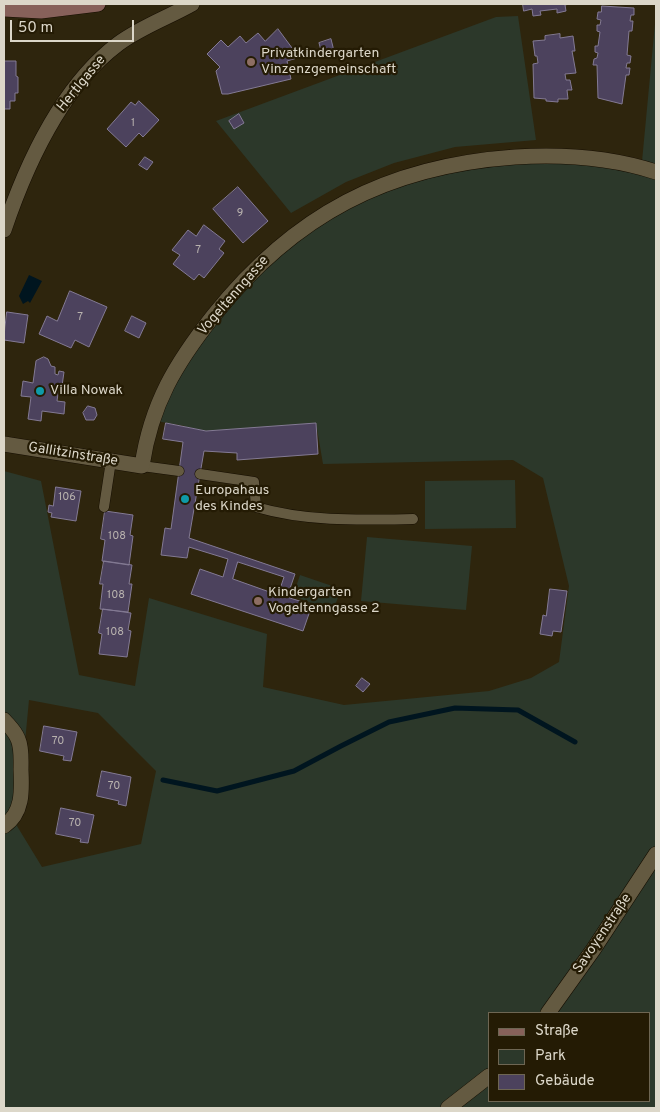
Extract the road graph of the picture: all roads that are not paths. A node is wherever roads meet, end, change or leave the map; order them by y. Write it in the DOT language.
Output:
graph roads {
  1 [pos="98,4"];
  2 [pos="192,4"];
  3 [pos="4,9"];
  4 [pos="656,172"];
  5 [pos="4,230"];
  6 [pos="4,444"];
  7 [pos="111,462"];
  8 [pos="142,466"];
  9 [pos="179,471"];
  10 [pos="200,474"];
  11 [pos="104,507"];
  12 [pos="414,519"];
  13 [pos="4,720"];
  14 [pos="4,826"];
  15 [pos="656,854"];
  16 [pos="549,1012"];
  17 [pos="488,1077"];
  18 [pos="448,1108"];
  1 -- 3 [label="street"];
  2 -- 5 [label="street, Hertlgasse"];
  4 -- 8 [label="street, Vogeltenngasse"];
  6 -- 7 [label="street, Gallitzinstraße"];
  7 -- 8 [label="street, Gallitzinstraße"];
  7 -- 11 [label="lane"];
  8 -- 9 [label="lane"];
  10 -- 12 [label="lane"];
  13 -- 14 [label="street"];
  15 -- 16 [label="street, Savoyenstraße"];
  17 -- 18 [label="street"];
}
